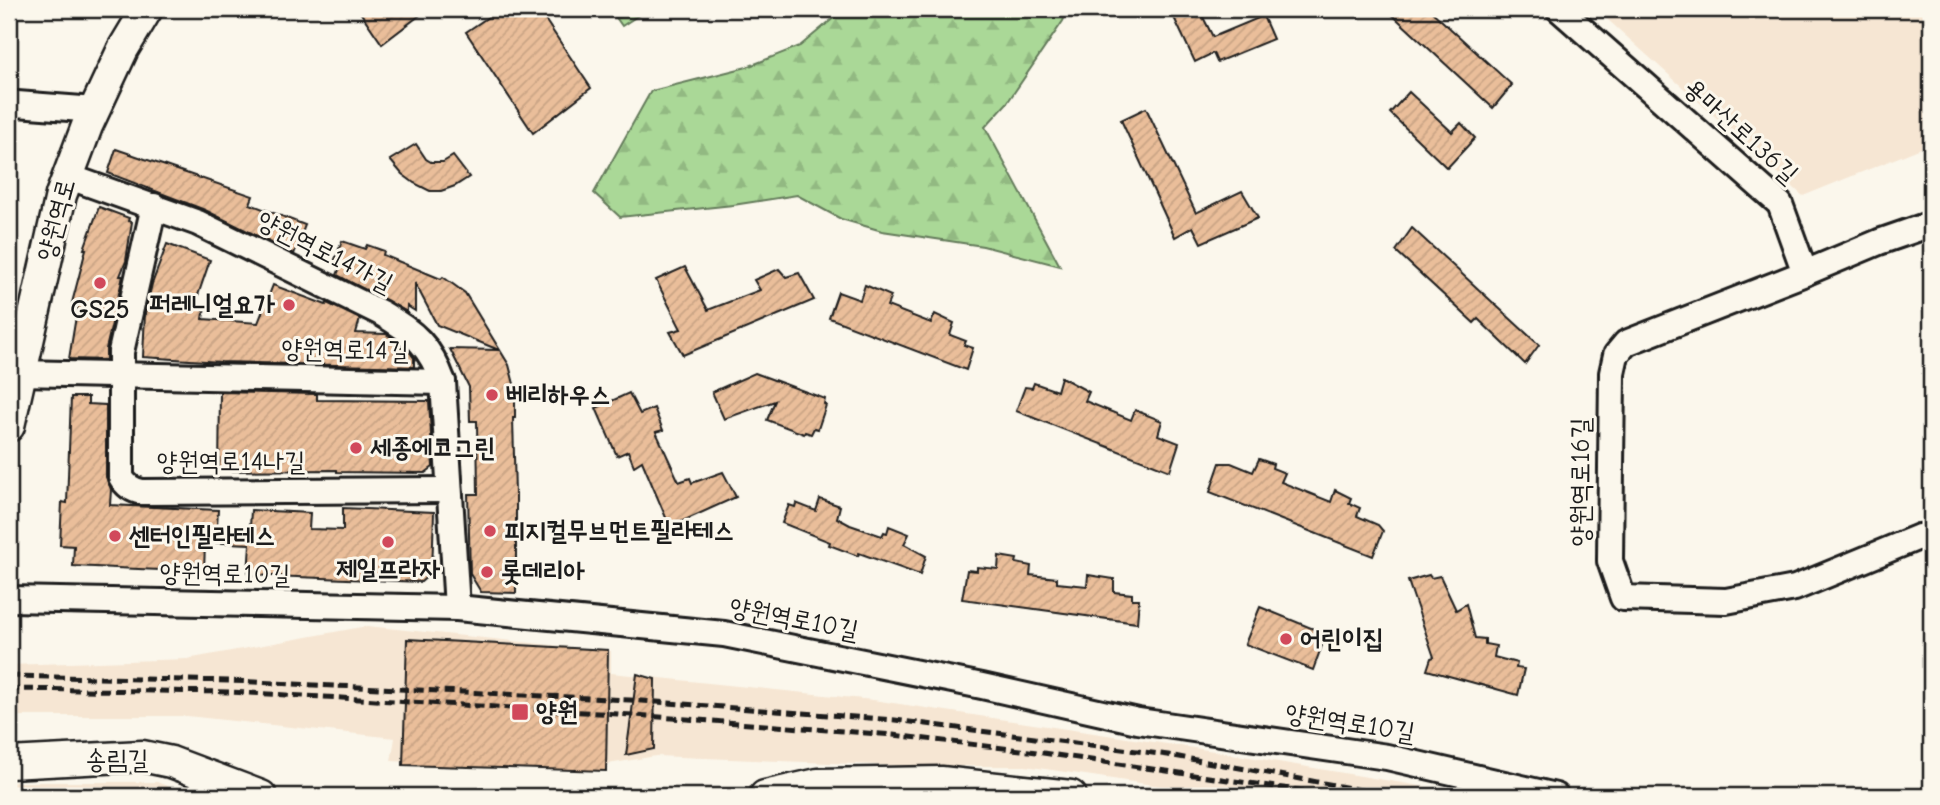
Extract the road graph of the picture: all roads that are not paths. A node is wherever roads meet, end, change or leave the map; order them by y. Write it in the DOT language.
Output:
graph roads {
  1 [pos="147,9"];
  2 [pos="1559,9"];
  3 [pos="9,109"];
  4 [pos="95,110"];
  5 [pos="67,176"];
  6 [pos="154,206"];
  7 [pos="1931,224"];
  8 [pos="1805,273"];
  9 [pos="19,373"];
  10 [pos="121,375"];
  11 [pos="443,382"];
  12 [pos="9,418"];
  13 [pos="449,490"];
  14 [pos="1931,536"];
  15 [pos="9,599"];
  16 [pos="457,608"];
  17 [pos="9,763"];
  18 [pos="261,796"];
  19 [pos="765,796"];
  20 [pos="1071,796"];
  21 [pos="1556,796"];
  1 -- 4 [label="street, 양원역로"];
  2 -- 8 [label="street, 용마산로136길"];
  3 -- 4 [label="street"];
  4 -- 5 [label="street, 양원역로"];
  5 -- 6 [label="street, 양원역로14가길"];
  5 -- 9 [label="street, 양원역로"];
  6 -- 10 [label="street"];
  6 -- 11 [label="street, 양원역로14가길"];
  7 -- 8 [label="street"];
  8 -- 14 [label="street, 양원역로16길"];
  9 -- 10 [label="street, 양원역로14길"];
  9 -- 12 [label="street, 양원역로"];
  10 -- 11 [label="street, 양원역로14길"];
  10 -- 13 [label="street, 양원역로14나길"];
  11 -- 13 [label="street, 양원역로14길"];
  13 -- 16 [label="street, 양원역로14길"];
  15 -- 16 [label="street, 양원역로10길"];
  16 -- 21 [label="street, 양원역로10길"];
  17 -- 18 [label="street, 송림길"];
  19 -- 20 [label="street"];
}
